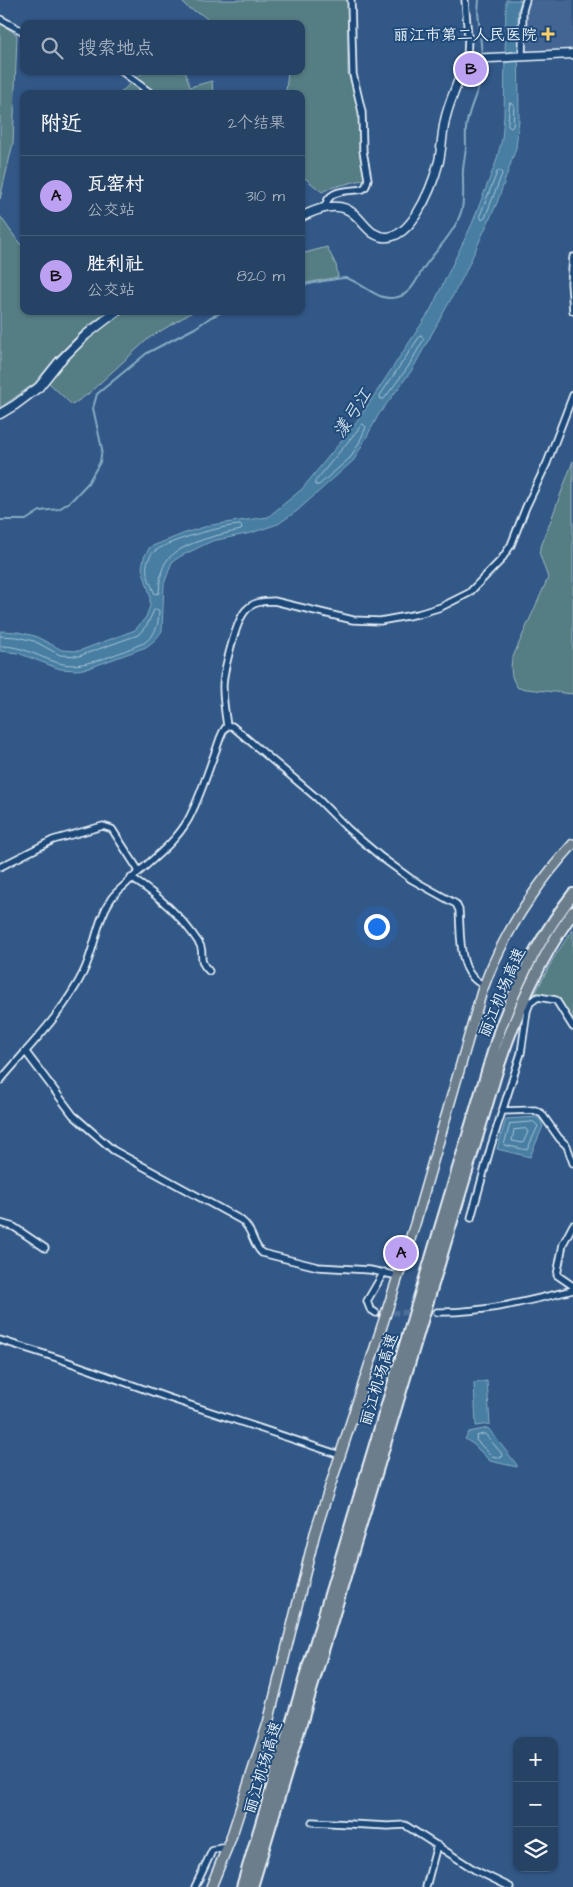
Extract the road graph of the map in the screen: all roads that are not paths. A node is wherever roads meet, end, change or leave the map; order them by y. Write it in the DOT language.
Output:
graph roads {
  1 [pos="351,0"];
  2 [pos="466,0"];
  3 [pos="526,0"];
  4 [pos="0,19"];
  5 [pos="20,30"];
  6 [pos="573,54"];
  7 [pos="521,57"];
  8 [pos="467,59"];
  9 [pos="126,75"];
  10 [pos="147,90"];
  11 [pos="325,208"];
  12 [pos="305,216"];
  13 [pos="573,257"];
  14 [pos="573,311"];
  15 [pos="112,315"];
  16 [pos="573,395"];
  17 [pos="0,414"];
  18 [pos="227,726"];
  19 [pos="573,844"];
  20 [pos="0,867"];
  21 [pos="139,871"];
  22 [pos="131,878"];
  23 [pos="573,894"];
  24 [pos="573,912"];
  25 [pos="209,971"];
  26 [pos="484,985"];
  27 [pos="573,1027"];
  28 [pos="25,1051"];
  29 [pos="0,1082"];
  30 [pos="502,1111"];
  31 [pos="573,1163"];
  32 [pos="471,1218"];
  33 [pos="0,1223"];
  34 [pos="573,1225"];
  35 [pos="45,1248"];
  36 [pos="384,1272"];
  37 [pos="398,1276"];
  38 [pos="573,1286"];
  39 [pos="573,1290"];
  40 [pos="438,1312"];
  41 [pos="376,1313"];
  42 [pos="0,1340"];
  43 [pos="340,1455"];
  44 [pos="312,1822"];
  45 [pos="437,1845"];
  46 [pos="227,1848"];
  47 [pos="195,1887"];
  48 [pos="211,1887"];
  49 [pos="242,1887"];
  50 [pos="252,1887"];
  51 [pos="426,1887"];
  52 [pos="510,1887"];
  1 -- 11 [label="street"];
  2 -- 8 [label="street"];
  3 -- 7 [label="street"];
  4 -- 5 [label="street"];
  6 -- 7 [label="main road"];
  7 -- 8 [label="main road"];
  8 -- 11 [label="main road"];
  9 -- 10 [label="street"];
  11 -- 12 [label="main road"];
  13 -- 14 [label="street"];
  15 -- 17 [label="main road"];
  16 -- 18 [label="street"];
  18 -- 21 [label="street"];
  18 -- 26 [label="street"];
  19 -- 26 [label="highway"];
  20 -- 21 [label="street"];
  21 -- 22 [label="street"];
  22 -- 25 [label="street"];
  22 -- 28 [label="street"];
  23 -- 49 [label="highway, 丽江机场高速"];
  24 -- 50 [label="highway, 丽江机场高速"];
  26 -- 37 [label="highway"];
  27 -- 30 [label="street"];
  28 -- 29 [label="street"];
  28 -- 36 [label="street"];
  30 -- 31 [label="street"];
  30 -- 32 [label="street"];
  33 -- 35 [label="street"];
  34 -- 38 [label="street"];
  36 -- 37 [label="street"];
  36 -- 41 [label="street"];
  37 -- 43 [label="highway"];
  39 -- 40 [label="street"];
  42 -- 43 [label="street"];
  43 -- 46 [label="highway"];
  44 -- 45 [label="street"];
  45 -- 51 [label="street"];
  45 -- 52 [label="street"];
  46 -- 47 [label="street"];
  46 -- 48 [label="highway"];
}
